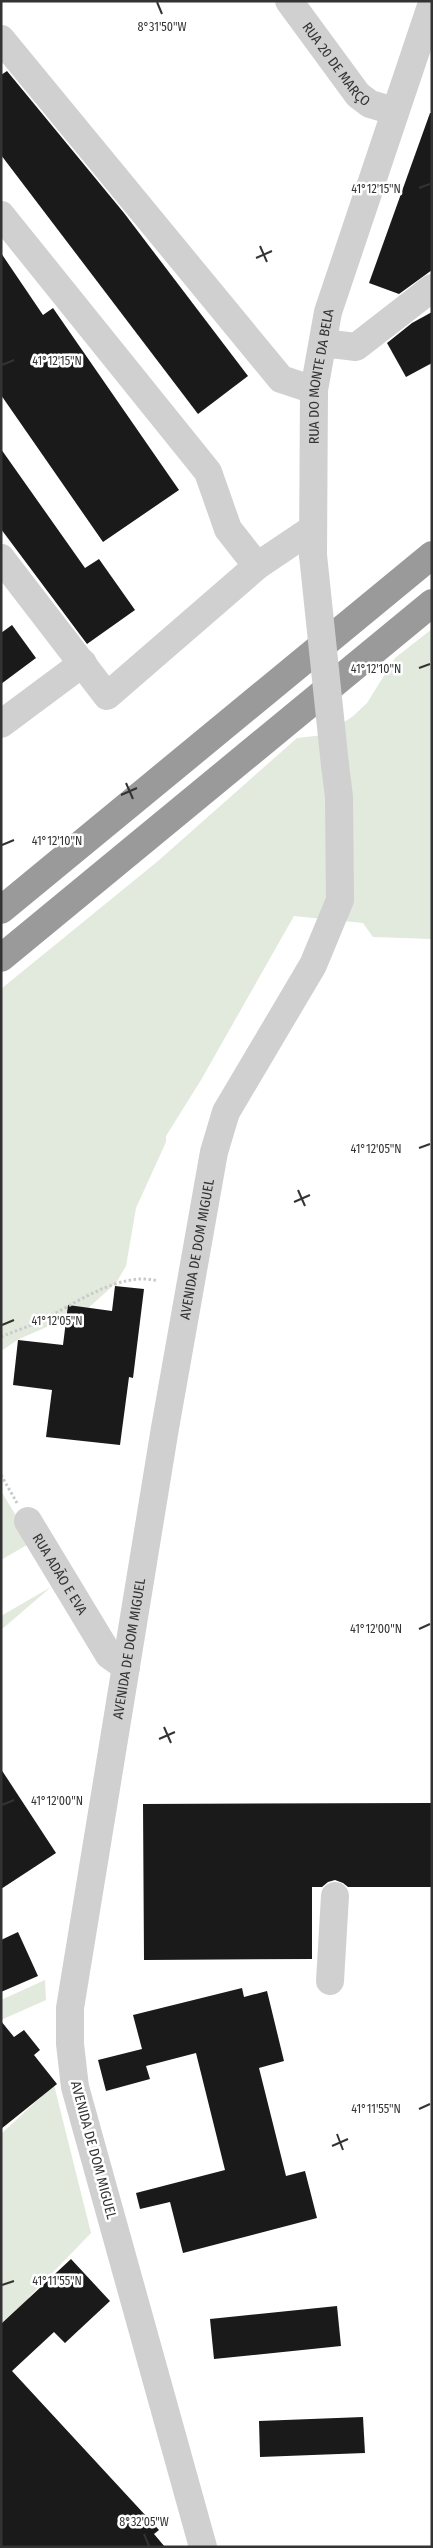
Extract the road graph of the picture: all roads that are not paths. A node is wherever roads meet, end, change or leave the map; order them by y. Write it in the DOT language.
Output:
graph roads {
  1 [pos="289,1"];
  2 [pos="432,4"];
  3 [pos="1,39"];
  4 [pos="394,111"];
  5 [pos="1,215"];
  6 [pos="432,288"];
  7 [pos="323,343"];
  8 [pos="314,390"];
  9 [pos="312,542"];
  10 [pos="432,555"];
  11 [pos="1,558"];
  12 [pos="257,566"];
  13 [pos="432,603"];
  14 [pos="83,663"];
  15 [pos="1,724"];
  16 [pos="335,765"];
  17 [pos="1,910"];
  18 [pos="1,958"];
  19 [pos="28,1521"];
  20 [pos="126,1667"];
  21 [pos="335,1896"];
  22 [pos="330,1982"];
  23 [pos="203,2547"];
  1 -- 4 [label="street, RUA 20 DE MARÇO"];
  2 -- 4 [label="street, RUA DO MONTE DA BELA"];
  3 -- 8 [label="street"];
  4 -- 7 [label="street, RUA DO MONTE DA BELA"];
  5 -- 12 [label="street"];
  6 -- 7 [label="street"];
  7 -- 8 [label="street, RUA DO MONTE DA BELA"];
  8 -- 9 [label="street, RUA DO MONTE DA BELA"];
  9 -- 12 [label="street"];
  9 -- 16 [label="street, RUA DO MONTE DA BELA, bridge"];
  10 -- 17 [label="highway"];
  11 -- 14 [label="street"];
  12 -- 14 [label="street"];
  13 -- 18 [label="highway"];
  14 -- 15 [label="street"];
  16 -- 20 [label="street, AVENIDA DE DOM MIGUEL"];
  19 -- 20 [label="street, RUA ADÃO E EVA"];
  20 -- 23 [label="street, AVENIDA DE DOM MIGUEL"];
  21 -- 22 [label="street"];
}
